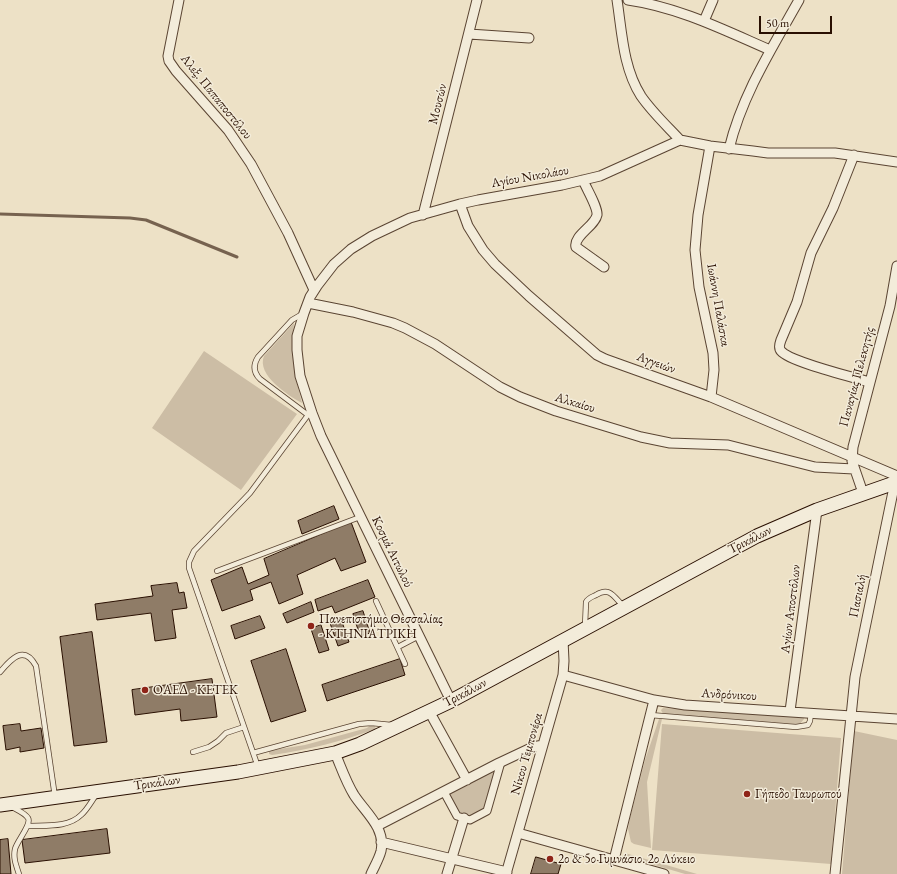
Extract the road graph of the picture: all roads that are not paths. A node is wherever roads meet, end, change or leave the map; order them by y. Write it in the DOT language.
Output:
graph roads {
  1 [pos="179,0"];
  2 [pos="477,0"];
  3 [pos="617,0"];
  4 [pos="628,0"];
  5 [pos="713,0"];
  6 [pos="799,0"];
  7 [pos="704,21"];
  8 [pos="469,34"];
  9 [pos="529,38"];
  10 [pos="770,50"];
  11 [pos="680,140"];
  12 [pos="710,146"];
  13 [pos="729,148"];
  14 [pos="854,156"];
  15 [pos="897,162"];
  16 [pos="583,180"];
  17 [pos="460,204"];
  18 [pos="423,215"];
  19 [pos="897,266"];
  20 [pos="604,267"];
  21 [pos="896,279"];
  22 [pos="314,290"];
  23 [pos="308,303"];
  24 [pos="304,313"];
  25 [pos="869,382"];
  26 [pos="710,397"];
  27 [pos="310,414"];
  28 [pos="852,457"];
  29 [pos="854,469"];
  30 [pos="896,480"];
  31 [pos="863,493"];
  32 [pos="816,510"];
  33 [pos="360,517"];
  34 [pos="217,571"];
  35 [pos="376,601"];
  36 [pos="625,608"];
  37 [pos="585,628"];
  38 [pos="419,636"];
  39 [pos="563,640"];
  40 [pos="398,647"];
  41 [pos="405,664"];
  42 [pos="0,672"];
  43 [pos="563,675"];
  44 [pos="654,700"];
  45 [pos="451,701"];
  46 [pos="429,711"];
  47 [pos="790,711"];
  48 [pos="811,712"];
  49 [pos="650,715"];
  50 [pos="851,715"];
  51 [pos="897,719"];
  52 [pos="400,725"];
  53 [pos="244,727"];
  54 [pos="543,745"];
  55 [pos="193,752"];
  56 [pos="335,753"];
  57 [pos="253,754"];
  58 [pos="502,762"];
  59 [pos="259,768"];
  60 [pos="467,780"];
  61 [pos="99,791"];
  62 [pos="444,792"];
  63 [pos="55,797"];
  64 [pos="3,803"];
  65 [pos="464,818"];
  66 [pos="28,826"];
  67 [pos="377,826"];
  68 [pos="518,833"];
  69 [pos="381,842"];
  70 [pos="452,858"];
  71 [pos="614,860"];
  72 [pos="507,873"];
  73 [pos="19,874"];
  74 [pos="371,874"];
  75 [pos="447,874"];
  76 [pos="664,874"];
  77 [pos="835,874"];
  1 -- 22 [label="street, Αλεξ. Παπαποστόλου"];
  2 -- 8 [label="street, Μουσών"];
  3 -- 11 [label="street"];
  4 -- 7 [label="street"];
  5 -- 7 [label="street"];
  6 -- 10 [label="street"];
  7 -- 10 [label="street"];
  8 -- 9 [label="street"];
  8 -- 18 [label="street, Μουσών"];
  10 -- 13 [label="street"];
  11 -- 12 [label="street"];
  11 -- 16 [label="street, Αγίου Νικολάου"];
  12 -- 13 [label="street"];
  12 -- 26 [label="street, Ιωάννη Παλάσκα"];
  13 -- 14 [label="street"];
  14 -- 15 [label="street"];
  14 -- 25 [label="street"];
  16 -- 17 [label="street, Αγίου Νικολάου"];
  16 -- 20 [label="street"];
  17 -- 18 [label="street, Αγίου Νικολάου"];
  17 -- 26 [label="street, Αγγειών"];
  18 -- 22 [label="street, Αγίου Νικολάου"];
  19 -- 21 [label="street, Παναγίας Πελεκητής"];
  21 -- 25 [label="street, Παναγίας Πελεκητής"];
  22 -- 23 [label="street, Αγίου Νικολάου"];
  23 -- 24 [label="street, Αγίου Νικολάου"];
  23 -- 29 [label="street, Αλκαίου"];
  24 -- 27 [label="street, Αγίου Νικολάου"];
  24 -- 27 [label="lane"];
  25 -- 28 [label="street, Παναγίας Πελεκητής"];
  26 -- 28 [label="street, Αγγειών"];
  27 -- 33 [label="street, Κοσμά Αιτωλού"];
  27 -- 53 [label="lane"];
  28 -- 29 [label="street, Παναγίας Πελεκητής"];
  28 -- 30 [label="street, Αγγειών"];
  29 -- 31 [label="street, Παναγίας Πελεκητής"];
  30 -- 31 [label="main road, Τρικάλων"];
  30 -- 50 [label="street, Πασιαλή"];
  31 -- 32 [label="main road, Τρικάλων"];
  32 -- 36 [label="main road, Τρικάλων"];
  32 -- 47 [label="street, Αγίων Αποστόλων"];
  33 -- 34 [label="lane"];
  33 -- 38 [label="street, Κοσμά Αιτωλού"];
  35 -- 40 [label="lane"];
  36 -- 37 [label="main road, Τρικάλων"];
  36 -- 37 [label="lane"];
  37 -- 39 [label="main road, Τρικάλων"];
  38 -- 40 [label="lane"];
  38 -- 45 [label="street, Κοσμά Αιτωλού"];
  39 -- 43 [label="street, Νίκου Τεμπονέρα"];
  39 -- 45 [label="main road, Τρικάλων"];
  40 -- 41 [label="lane"];
  42 -- 63 [label="lane"];
  43 -- 44 [label="street, Ανδρόνικου"];
  43 -- 54 [label="street, Νίκου Τεμπονέρα"];
  44 -- 47 [label="street, Ανδρόνικου"];
  44 -- 49 [label="street"];
  45 -- 46 [label="main road, Τρικάλων"];
  46 -- 52 [label="main road, Τρικάλων"];
  46 -- 60 [label="street"];
  47 -- 48 [label="street, Ανδρόνικου"];
  48 -- 49 [label="lane"];
  48 -- 50 [label="street, Ανδρόνικου"];
  49 -- 71 [label="street"];
  50 -- 51 [label="street, Ανδρόνικου"];
  50 -- 77 [label="street, Πασιαλή"];
  52 -- 56 [label="main road, Τρικάλων"];
  52 -- 57 [label="lane"];
  53 -- 55 [label="lane"];
  53 -- 57 [label="lane"];
  54 -- 58 [label="street"];
  54 -- 68 [label="street, Νίκου Τεμπονέρα"];
  56 -- 59 [label="main road, Τρικάλων"];
  56 -- 67 [label="street"];
  57 -- 59 [label="lane"];
  58 -- 60 [label="street"];
  58 -- 65 [label="street"];
  59 -- 61 [label="main road, Τρικάλων"];
  60 -- 62 [label="street"];
  61 -- 63 [label="main road, Τρικάλων"];
  61 -- 66 [label="lane"];
  62 -- 65 [label="street"];
  62 -- 67 [label="street"];
  63 -- 64 [label="main road, Τρικάλων"];
  64 -- 66 [label="lane"];
  65 -- 70 [label="street"];
  66 -- 73 [label="lane"];
  67 -- 69 [label="street"];
  68 -- 71 [label="street"];
  68 -- 72 [label="street, Νίκου Τεμπονέρα"];
  69 -- 70 [label="street"];
  69 -- 74 [label="street"];
  70 -- 72 [label="street"];
  70 -- 75 [label="street"];
  71 -- 76 [label="street"];
}
